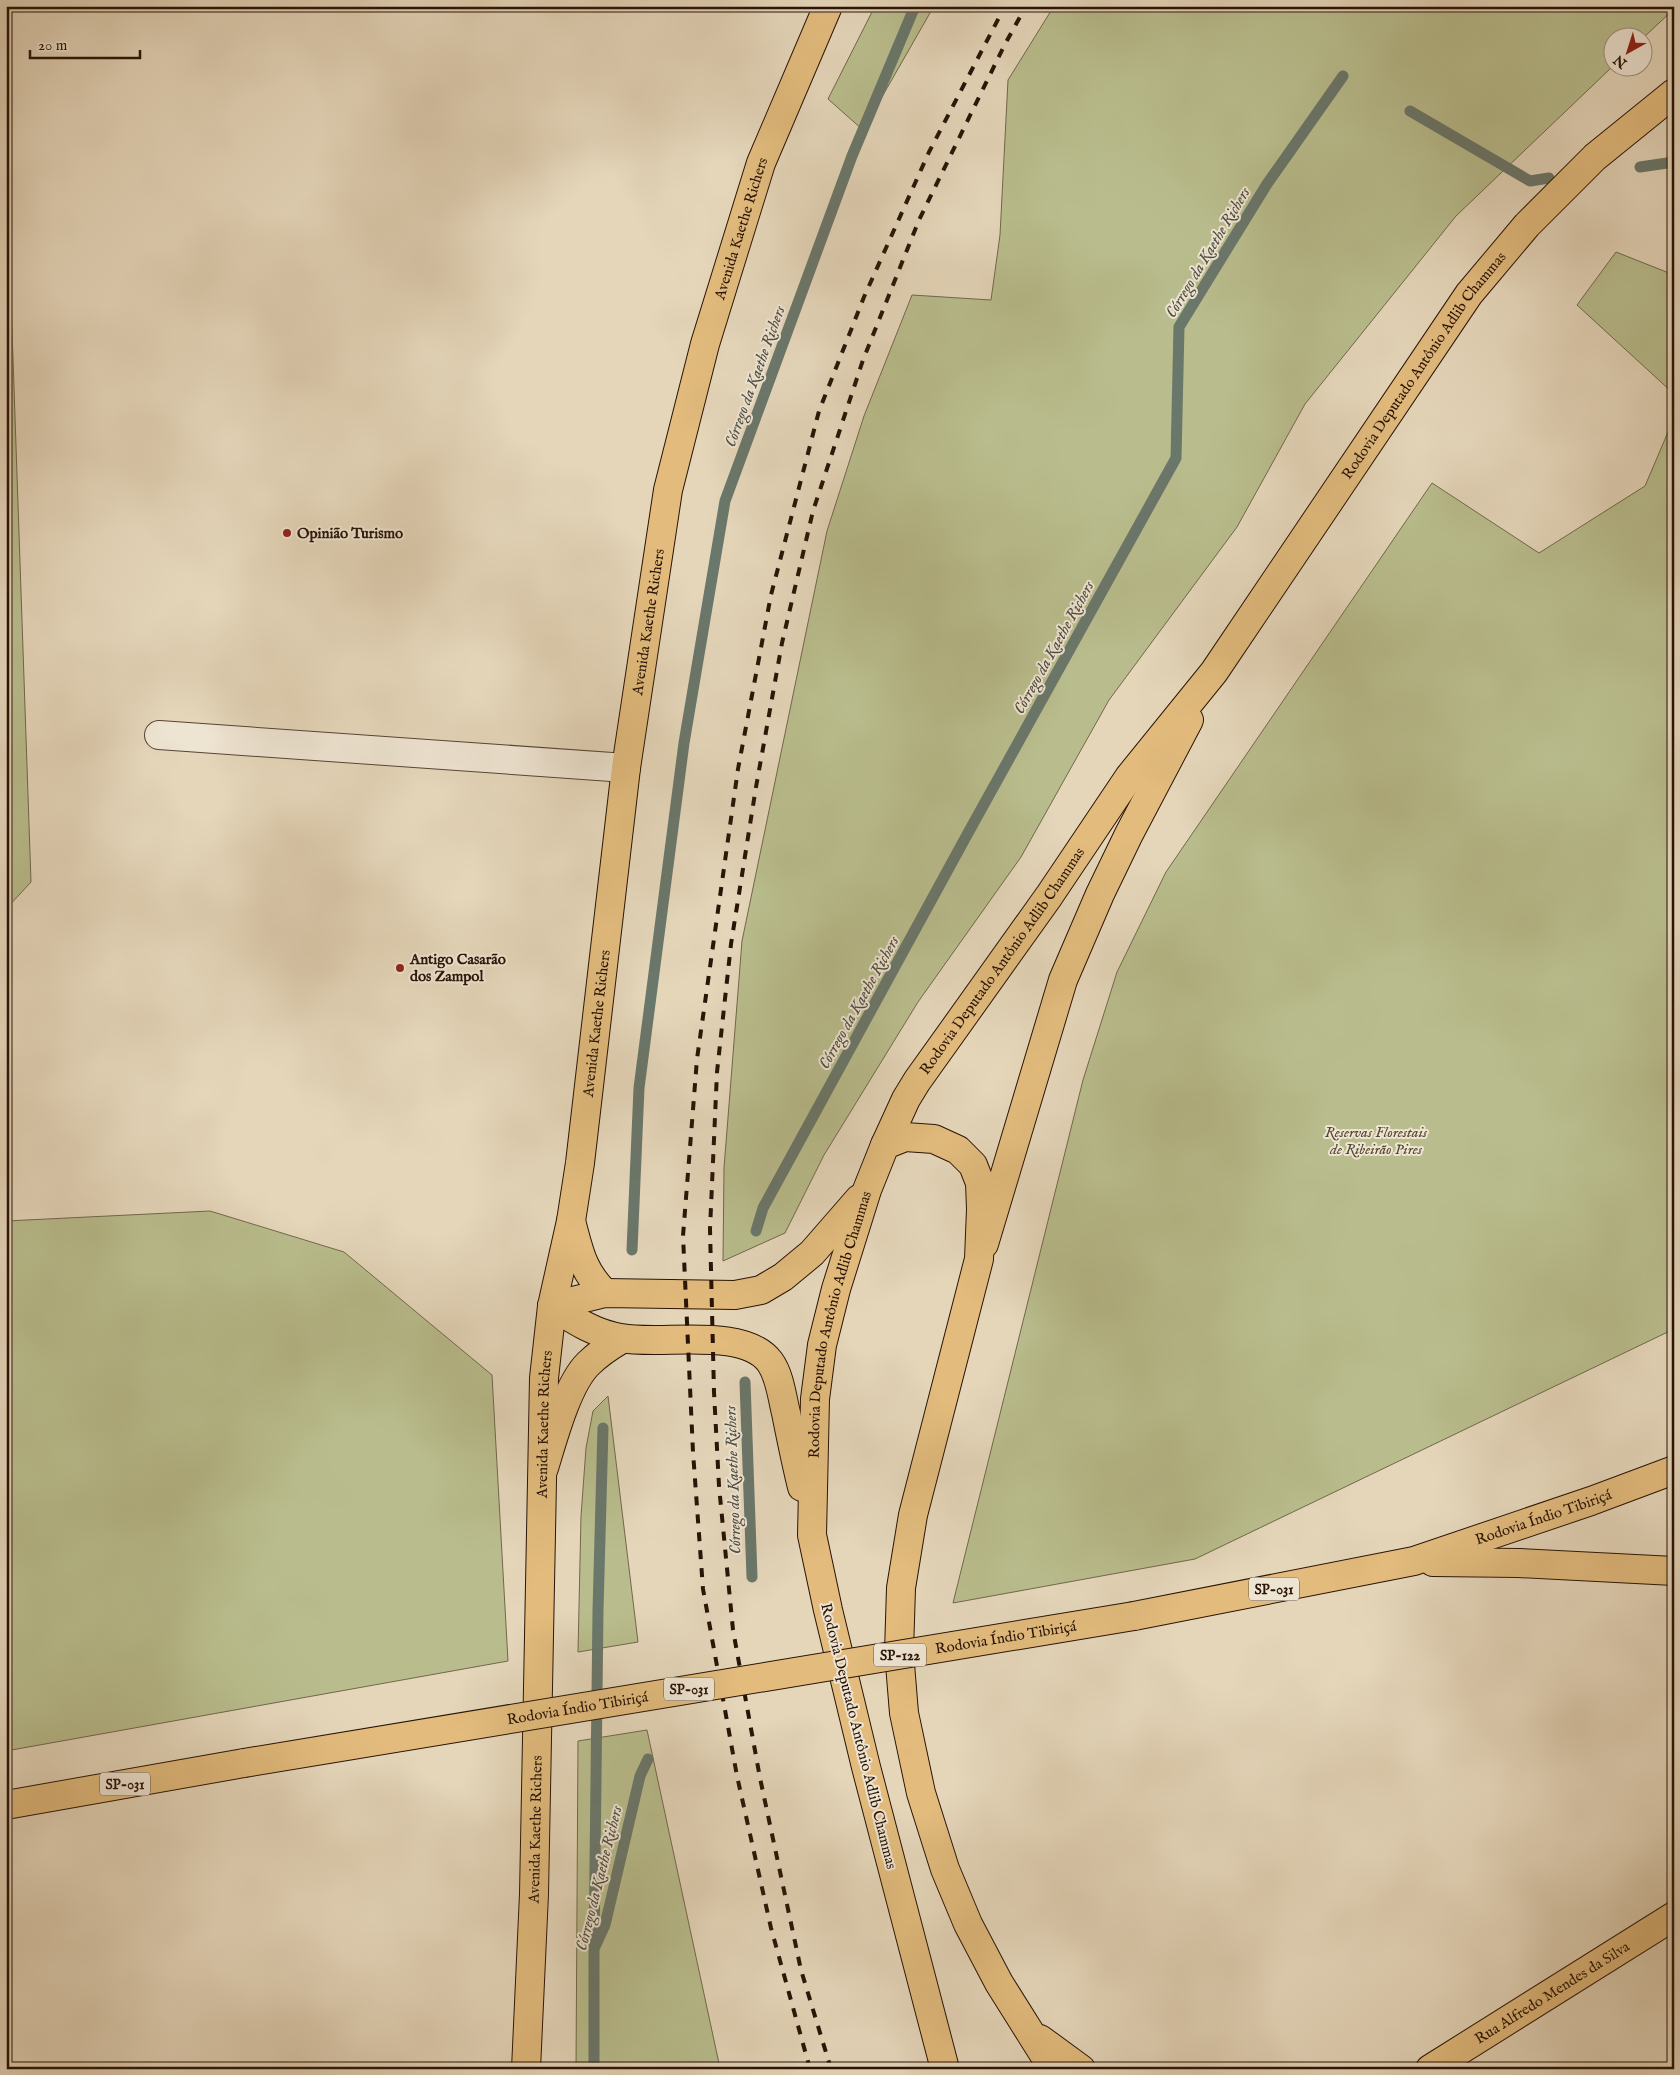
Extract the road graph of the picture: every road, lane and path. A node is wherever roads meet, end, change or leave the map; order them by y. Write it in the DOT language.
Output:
graph roads {
  1 [pos="828,6"];
  2 [pos="1674,93"];
  3 [pos="1214,672"];
  4 [pos="159,735"];
  5 [pos="626,768"];
  6 [pos="885,1145"];
  7 [pos="867,1190"];
  8 [pos="571,1221"];
  9 [pos="979,1259"];
  10 [pos="605,1293"];
  11 [pos="552,1306"];
  12 [pos="622,1339"];
  13 [pos="544,1468"];
  14 [pos="1674,1470"];
  15 [pos="812,1535"];
  16 [pos="1414,1561"];
  17 [pos="1674,1571"];
  18 [pos="6,1805"];
  19 [pos="1674,1916"];
  20 [pos="1032,2034"];
  21 [pos="526,2069"];
  22 [pos="945,2069"];
  23 [pos="1053,2069"];
  24 [pos="1081,2069"];
  25 [pos="1430,2069"];
  1 -- 5 [label="main road, Avenida Kaethe Richers"];
  2 -- 3 [label="main road, Rodovia Deputado Antônio Adlib Chammas / SP-122"];
  3 -- 6 [label="main road, Rodovia Deputado Antônio Adlib Chammas / SP-122"];
  3 -- 9 [label="main road, Rodovia Deputado Antônio Adlib Chammas / SP-122"];
  4 -- 5 [label="street"];
  5 -- 8 [label="main road, Avenida Kaethe Richers"];
  6 -- 7 [label="main road, Rodovia Deputado Antônio Adlib Chammas / SP-122"];
  6 -- 9 [label="main road"];
  7 -- 10 [label="main road"];
  7 -- 15 [label="main road, Rodovia Deputado Antônio Adlib Chammas / SP-122"];
  8 -- 10 [label="main road"];
  8 -- 11 [label="main road, Avenida Kaethe Richers"];
  9 -- 20 [label="main road, Rodovia Deputado Antônio Adlib Chammas / SP-122"];
  10 -- 11 [label="main road"];
  11 -- 12 [label="main road"];
  11 -- 13 [label="main road, Avenida Kaethe Richers"];
  12 -- 13 [label="main road"];
  12 -- 15 [label="main road"];
  13 -- 21 [label="main road, Avenida Kaethe Richers"];
  14 -- 16 [label="main road, Rodovia Índio Tibiriçá / SP-031"];
  15 -- 22 [label="main road, Rodovia Deputado Antônio Adlib Chammas / SP-122"];
  16 -- 17 [label="main road, Rodovia Índio Tibiriçá / SP-031"];
  16 -- 18 [label="main road, Rodovia Índio Tibiriçá / SP-031, bridge"];
  19 -- 25 [label="main road, Rua Alfredo Mendes da Silva"];
  20 -- 23 [label="main road, Rodovia Deputado Antônio Adlib Chammas / SP-122"];
  20 -- 24 [label="main road"];
}
